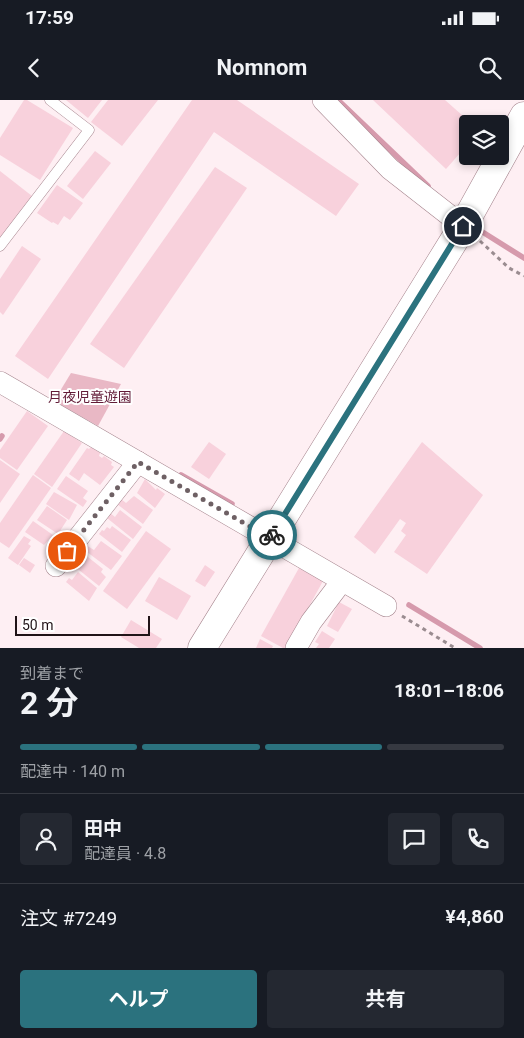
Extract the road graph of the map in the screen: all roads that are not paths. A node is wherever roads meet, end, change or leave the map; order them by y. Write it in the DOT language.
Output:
graph roads {
  1 [pos="50,100"];
  2 [pos="323,100"];
  3 [pos="524,116"];
  4 [pos="463,226"];
  5 [pos="0,246"];
  6 [pos="0,382"];
  7 [pos="138,462"];
  8 [pos="270,538"];
  9 [pos="56,566"];
  10 [pos="342,581"];
  11 [pos="386,606"];
  12 [pos="202,648"];
  13 [pos="296,648"];
  1 -- 5 [label="lane"];
  2 -- 4 [label="street"];
  3 -- 4 [label="street"];
  4 -- 8 [label="street"];
  6 -- 7 [label="street"];
  7 -- 8 [label="street"];
  7 -- 9 [label="street"];
  8 -- 10 [label="street"];
  8 -- 12 [label="street"];
  10 -- 11 [label="street"];
  10 -- 13 [label="street"];
}
